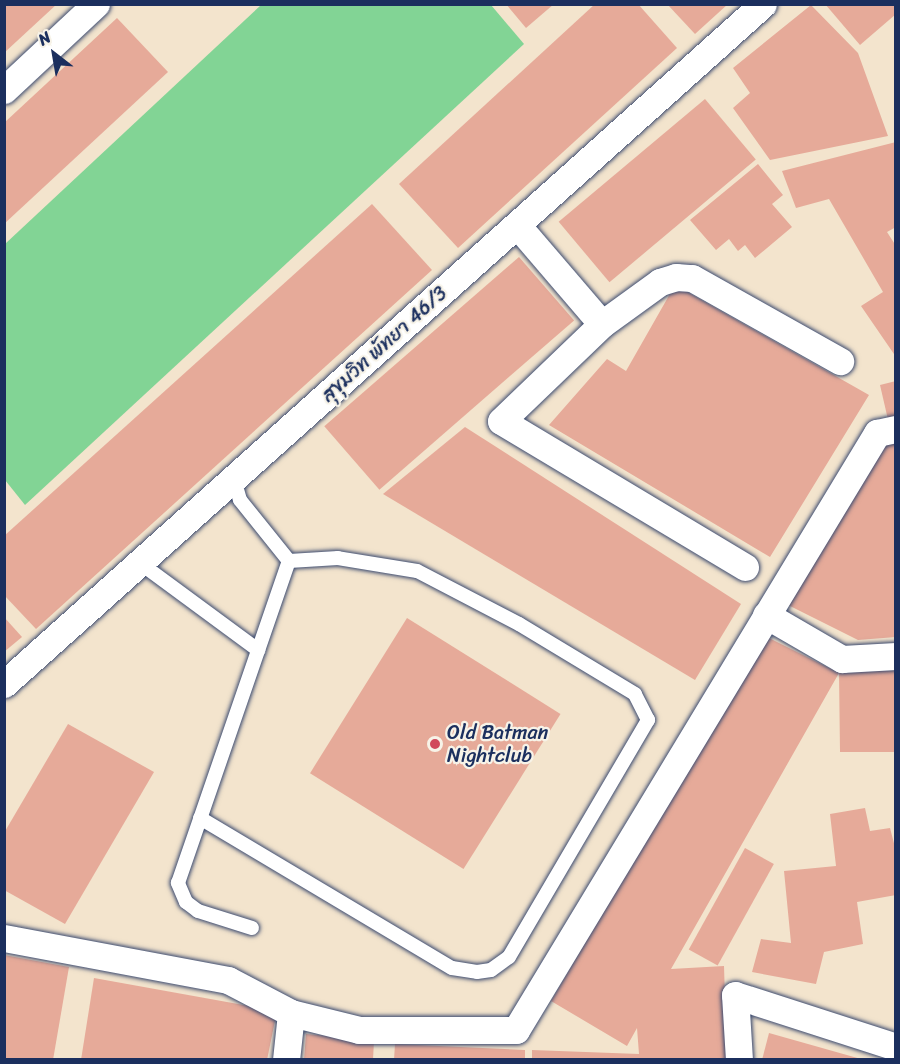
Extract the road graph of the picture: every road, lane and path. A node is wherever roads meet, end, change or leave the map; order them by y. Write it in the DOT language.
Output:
graph roads {
  1 [pos="96,4"];
  2 [pos="763,4"];
  3 [pos="4,90"];
  4 [pos="517,225"];
  5 [pos="602,324"];
  6 [pos="840,361"];
  7 [pos="896,429"];
  8 [pos="234,479"];
  9 [pos="289,561"];
  10 [pos="140,562"];
  11 [pos="745,567"];
  12 [pos="766,615"];
  13 [pos="258,650"];
  14 [pos="896,656"];
  15 [pos="4,684"];
  16 [pos="201,818"];
  17 [pos="252,928"];
  18 [pos="4,938"];
  19 [pos="291,1012"];
  20 [pos="896,1047"];
  21 [pos="286,1059"];
  22 [pos="738,1059"];
  1 -- 3 [label="street"];
  2 -- 4 [label="street, สุขุมวิท พัทยา 46/3"];
  4 -- 5 [label="street"];
  4 -- 8 [label="street, สุขุมวิท พัทยา 46/3"];
  5 -- 6 [label="street"];
  5 -- 11 [label="street"];
  7 -- 12 [label="street"];
  8 -- 9 [label="lane"];
  8 -- 10 [label="street, สุขุมวิท พัทยา 46/3"];
  9 -- 13 [label="lane"];
  9 -- 16 [label="lane"];
  10 -- 13 [label="lane"];
  10 -- 15 [label="street, สุขุมวิท พัทยา 46/3"];
  12 -- 14 [label="street"];
  12 -- 19 [label="street"];
  13 -- 16 [label="lane"];
  16 -- 17 [label="lane"];
  18 -- 19 [label="street"];
  19 -- 21 [label="street"];
  20 -- 22 [label="street"];
}
